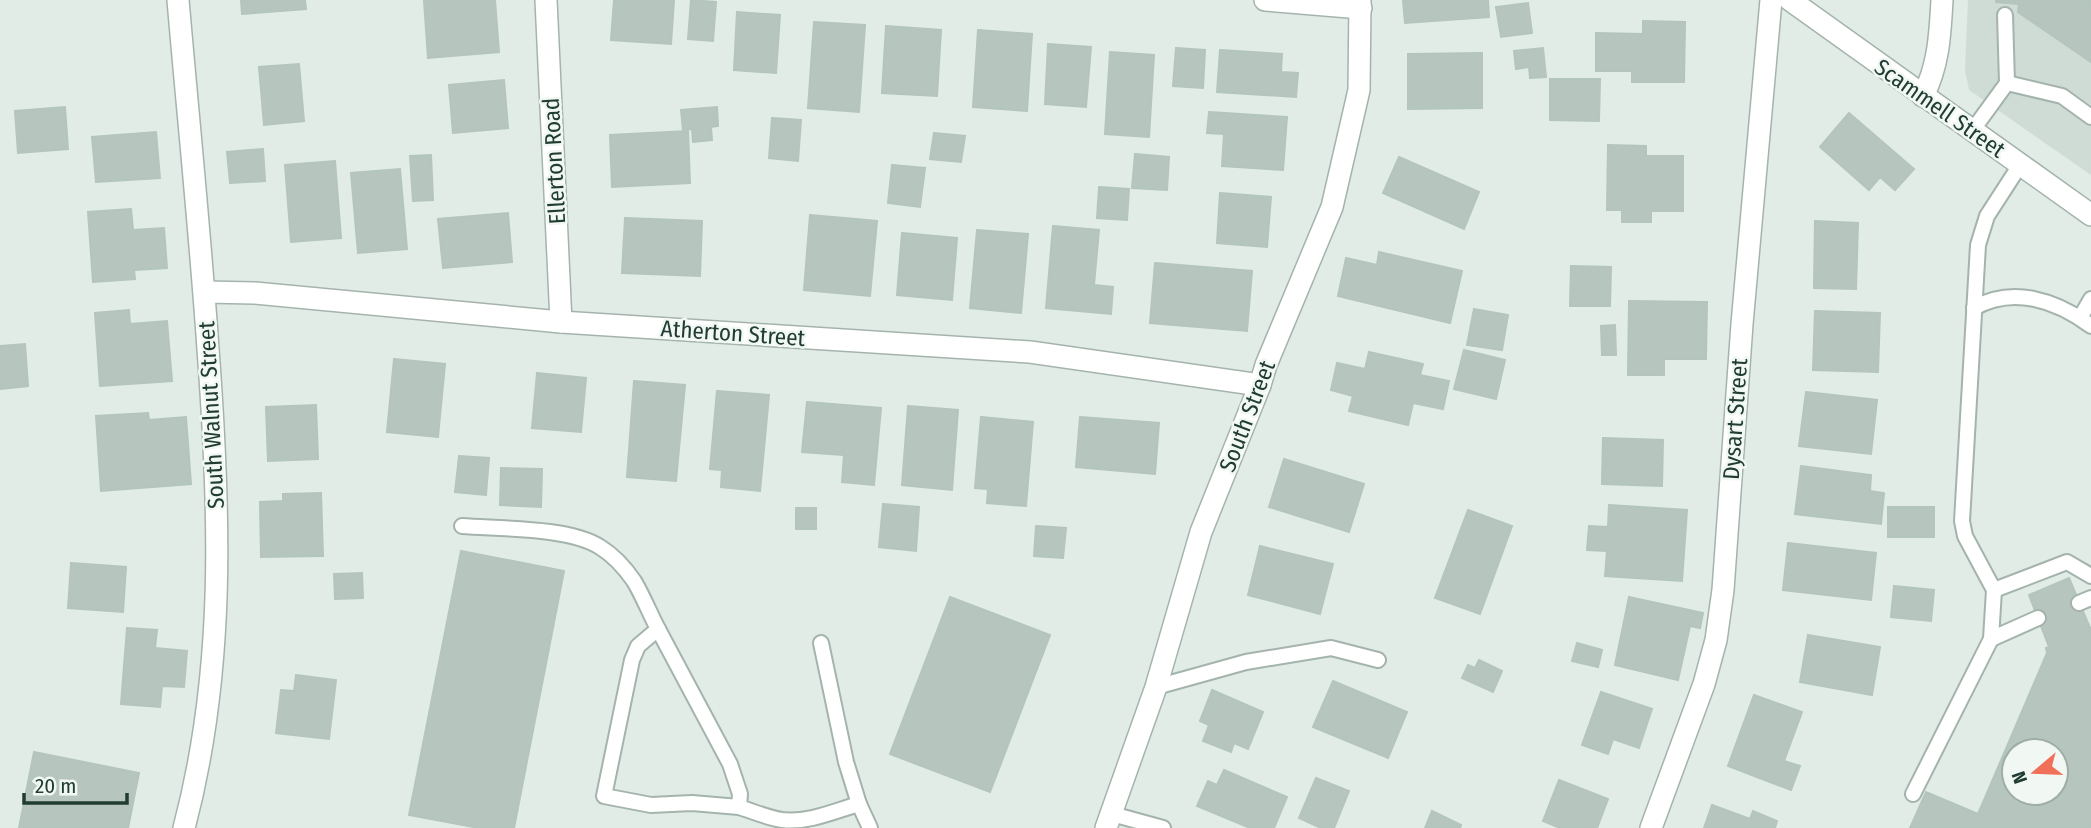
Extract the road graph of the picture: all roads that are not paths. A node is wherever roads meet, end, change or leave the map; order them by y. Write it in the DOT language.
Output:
graph roads {
  1 [pos="178,0"];
  2 [pos="546,0"];
  3 [pos="1265,0"];
  4 [pos="1771,0"];
  5 [pos="1790,0"];
  6 [pos="1941,0"];
  7 [pos="1360,4"];
  8 [pos="2005,15"];
  9 [pos="2007,83"];
  10 [pos="1923,96"];
  11 [pos="2091,117"];
  12 [pos="1972,131"];
  13 [pos="2020,165"];
  14 [pos="2091,215"];
  15 [pos="204,292"];
  16 [pos="2091,299"];
  17 [pos="1974,308"];
  18 [pos="561,322"];
  19 [pos="2085,322"];
  20 [pos="1260,385"];
  21 [pos="462,526"];
  22 [pos="2091,576"];
  23 [pos="1994,590"];
  24 [pos="2038,618"];
  25 [pos="658,629"];
  26 [pos="1991,639"];
  27 [pos="821,643"];
  28 [pos="1378,660"];
  29 [pos="1156,687"];
  30 [pos="1913,794"];
  31 [pos="859,804"];
  32 [pos="739,807"];
  33 [pos="1109,821"];
  34 [pos="184,828"];
  35 [pos="870,828"];
  36 [pos="1163,828"];
  37 [pos="1651,828"];
  1 -- 15 [label="street, South Walnut Street"];
  2 -- 18 [label="street, Ellerton Road"];
  3 -- 7 [label="street"];
  4 -- 37 [label="street, Dysart Street"];
  5 -- 10 [label="street, Scammell Street"];
  6 -- 10 [label="street"];
  7 -- 20 [label="street, South Street"];
  8 -- 9 [label="lane"];
  9 -- 11 [label="lane"];
  9 -- 12 [label="lane"];
  10 -- 12 [label="street, Scammell Street"];
  12 -- 13 [label="street, Scammell Street"];
  13 -- 14 [label="street, Scammell Street"];
  13 -- 17 [label="lane"];
  15 -- 18 [label="street, Atherton Street"];
  15 -- 34 [label="street, South Walnut Street"];
  16 -- 19 [label="lane"];
  17 -- 19 [label="lane"];
  17 -- 23 [label="lane"];
  18 -- 20 [label="street, Atherton Street"];
  20 -- 29 [label="street, South Street"];
  21 -- 25 [label="lane"];
  22 -- 23 [label="lane"];
  23 -- 26 [label="lane"];
  24 -- 26 [label="lane"];
  25 -- 32 [label="lane"];
  25 -- 32 [label="lane"];
  26 -- 30 [label="lane"];
  27 -- 31 [label="lane"];
  28 -- 29 [label="lane"];
  29 -- 33 [label="street, South Street"];
  31 -- 32 [label="lane"];
  31 -- 35 [label="lane"];
  33 -- 36 [label="lane"];
}
